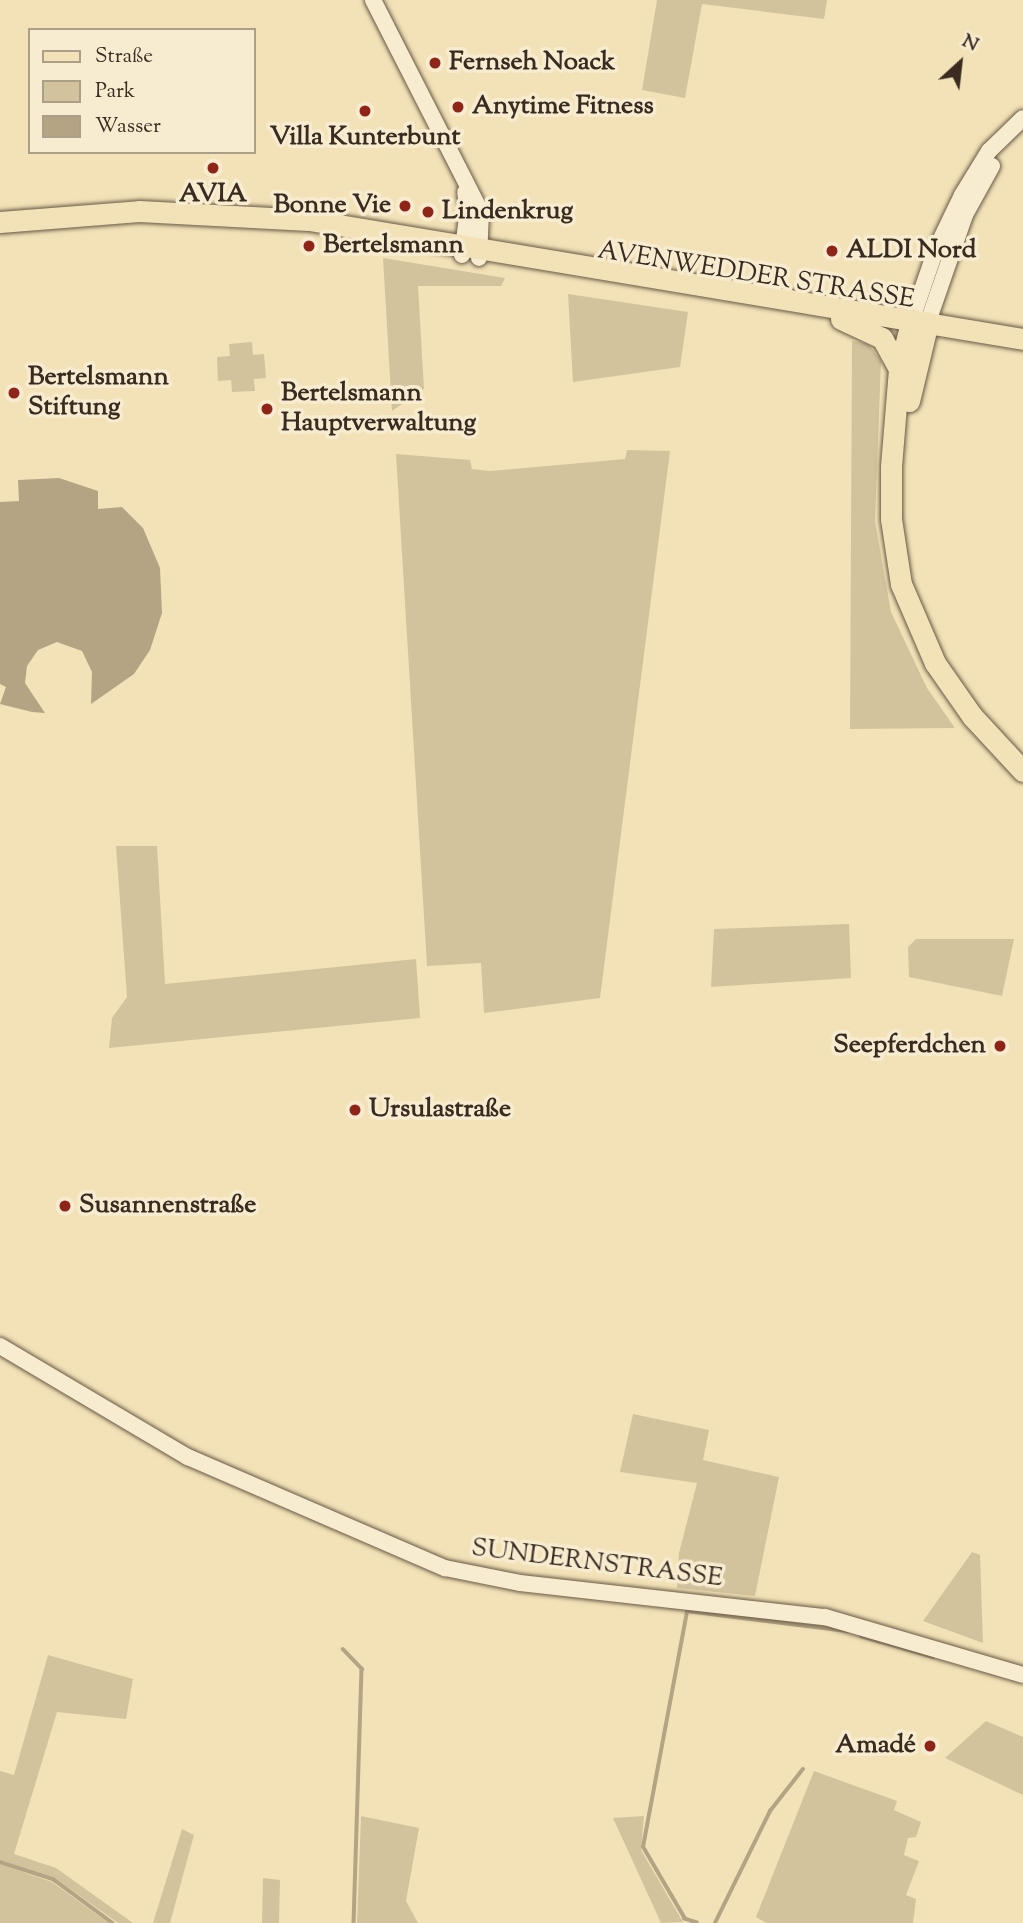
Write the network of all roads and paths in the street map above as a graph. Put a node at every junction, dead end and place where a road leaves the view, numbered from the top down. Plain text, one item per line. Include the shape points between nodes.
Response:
1 (373, 0) edge
2 (1023, 118) edge
3 (0, 222) edge
4 (0, 231) edge
5 (471, 251) junction
6 (841, 319) junction
7 (918, 326) junction
8 (1023, 339) edge
9 (1023, 350) edge
10 (899, 369) junction
11 (925, 641) junction
12 (1023, 771) edge
13 (0, 1346) edge
14 (1023, 1675) edge

1 - 5 street via 481,212
2 - 7 street via 1000,144
3 - 5 main road via 127,212 247,214
4 - 5 main road via 114,222 199,223
5 - 6 main road, AVENWEDDER STRASSE
5 - 7 main road, AVENWEDDER STRASSE
6 - 7 main road, AVENWEDDER STRASSE
6 - 10 main road via 882,338
7 - 8 main road, AVENWEDDER STRASSE
7 - 9 main road, AVENWEDDER STRASSE
7 - 10 main road
7 - 11 main road via 900,493 904,554
10 - 11 main road via 891,519 904,594
11 - 12 main road via 961,701
13 - 14 street, SUNDERNSTRASSE via 188,1457 419,1559 520,1583 824,1617

